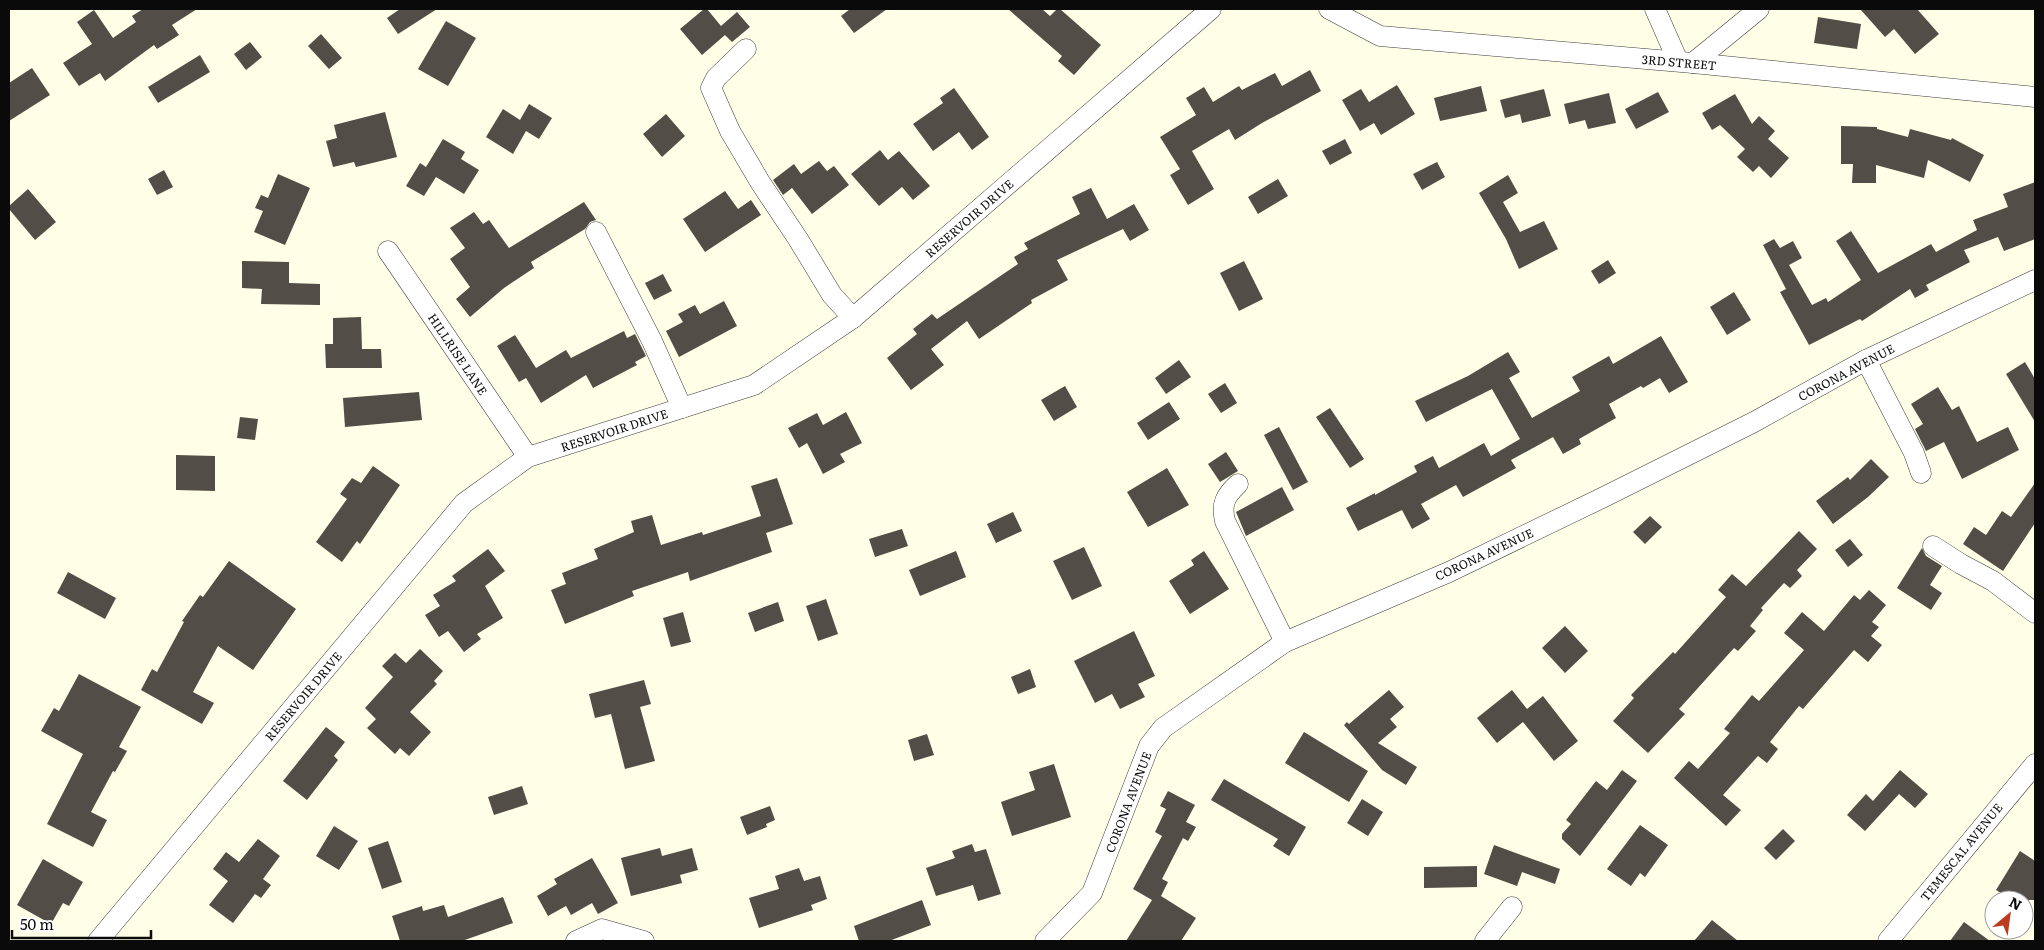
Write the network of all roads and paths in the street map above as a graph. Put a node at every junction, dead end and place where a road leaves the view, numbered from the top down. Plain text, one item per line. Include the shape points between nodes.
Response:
1 (1210, 9) edge
2 (1329, 9) edge
3 (1655, 9) edge
4 (1759, 9) edge
5 (746, 49) dead end
6 (1686, 62) junction
7 (2035, 97) edge
8 (596, 232) dead end
9 (388, 251) dead end
10 (2035, 280) edge
11 (853, 318) junction
12 (1866, 360) junction
13 (682, 408) junction
14 (528, 458) junction
15 (1921, 473) dead end
16 (1238, 484) dead end
17 (1933, 546) dead end
18 (2035, 613) edge
19 (1285, 642) junction
20 (2035, 764) edge
21 (1512, 907) dead end
22 (98, 941) edge
23 (576, 941) edge
24 (644, 941) edge
25 (1044, 941) edge
26 (1485, 941) edge
27 (1888, 941) edge

1 - 11 street, RESERVOIR DRIVE
2 - 6 street, 3RD STREET via 1380,36
3 - 6 street
4 - 6 street
5 - 11 street via 716,78 711,88 730,131 760,182 832,295
6 - 7 street, 3RD STREET
8 - 13 street
9 - 14 street, HILLRISE LANE
10 - 12 street, CORONA AVENUE
11 - 13 street, RESERVOIR DRIVE via 754,385
12 - 15 street
12 - 19 street, CORONA AVENUE via 1754,422 1449,572
13 - 14 street, RESERVOIR DRIVE
14 - 22 street, RESERVOIR DRIVE via 464,503
16 - 19 street via 1224,501 1225,521
17 - 18 street via 1993,581
19 - 25 street, CORONA AVENUE via 1163,728 1149,746 1092,893
20 - 27 street, TEMESCAL AVENUE
21 - 26 street
23 - 24 street via 602,929

